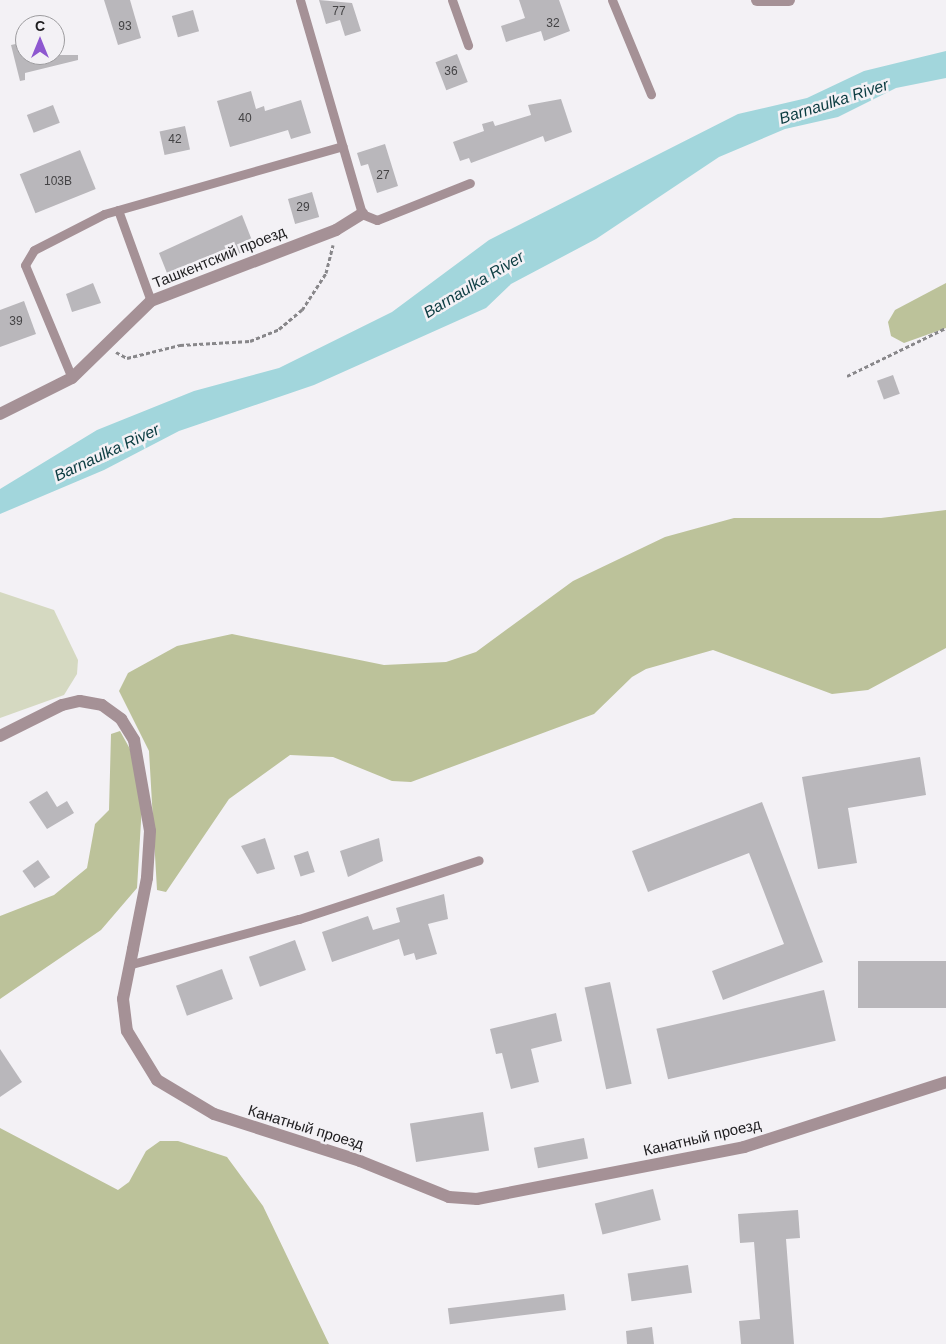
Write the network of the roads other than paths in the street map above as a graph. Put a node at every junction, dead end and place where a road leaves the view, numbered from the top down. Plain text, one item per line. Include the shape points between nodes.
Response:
1 (300, 0) edge
2 (452, 0) edge
3 (612, 0) edge
4 (758, 0) edge
5 (789, 0) edge
6 (468, 45) dead end
7 (651, 94) dead end
8 (343, 146) junction
9 (470, 184) dead end
10 (118, 210) junction
11 (362, 214) junction
12 (151, 301) junction
13 (72, 378) junction
14 (0, 414) edge
15 (0, 736) edge
16 (479, 860) dead end
17 (128, 965) junction
18 (946, 1082) edge

1 - 8 lane
2 - 6 lane
3 - 7 lane
4 - 5 street
8 - 10 lane
8 - 11 lane
9 - 11 lane via 377,220
10 - 12 lane
10 - 13 lane via 43,245 25,260
11 - 12 street, Ташкентский проезд via 336,230
12 - 13 street, Ташкентский проезд
13 - 14 street, Ташкентский проезд
15 - 17 street, Канатный проезд via 80,701 102,705 114,714 134,740 150,831 147,878
16 - 17 lane via 299,919
17 - 18 street, Канатный проезд via 123,999 128,1031 157,1080 180,1098 222,1117 360,1161 449,1197 477,1199 744,1147

